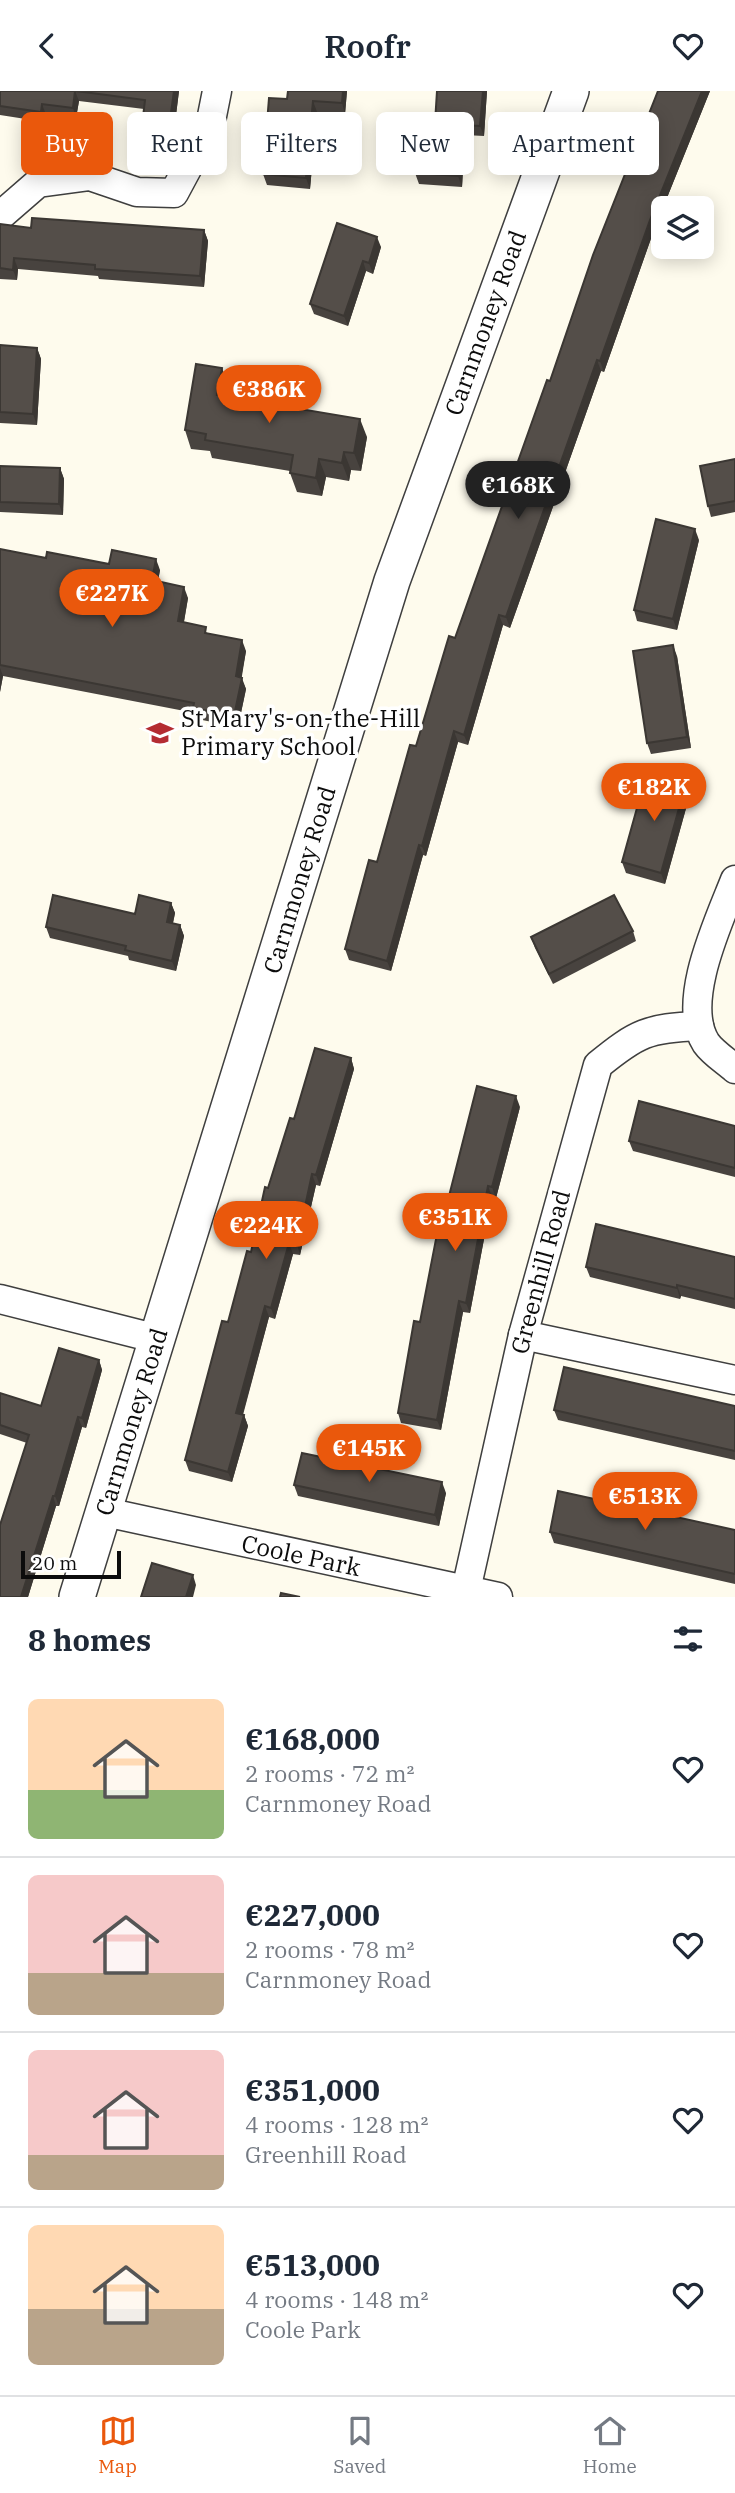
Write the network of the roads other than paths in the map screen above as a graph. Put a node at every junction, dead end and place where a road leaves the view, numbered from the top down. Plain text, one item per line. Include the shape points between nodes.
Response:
1 (217, 91) edge
2 (571, 91) edge
3 (0, 216) edge
4 (735, 880) edge
5 (699, 1025) junction
6 (735, 1069) edge
7 (0, 1300) edge
8 (523, 1335) junction
9 (158, 1339) junction
10 (735, 1380) edge
11 (105, 1512) junction
12 (466, 1590) junction
13 (77, 1597) edge
14 (498, 1597) edge

1 - 3 street via 210,126 174,193 137,192 90,176 51,181 38,183
2 - 9 street, Carnmoney Road via 392,581
4 - 5 street via 706,952
5 - 6 street via 707,1045
5 - 8 street, Greenhill Road via 660,1027 639,1035 598,1065
7 - 9 street
8 - 10 street
8 - 12 street, Greenhill Road
9 - 11 street, Carnmoney Road
11 - 12 street, Coole Park
11 - 13 street, Carnmoney Road
12 - 14 street, Coole Park

